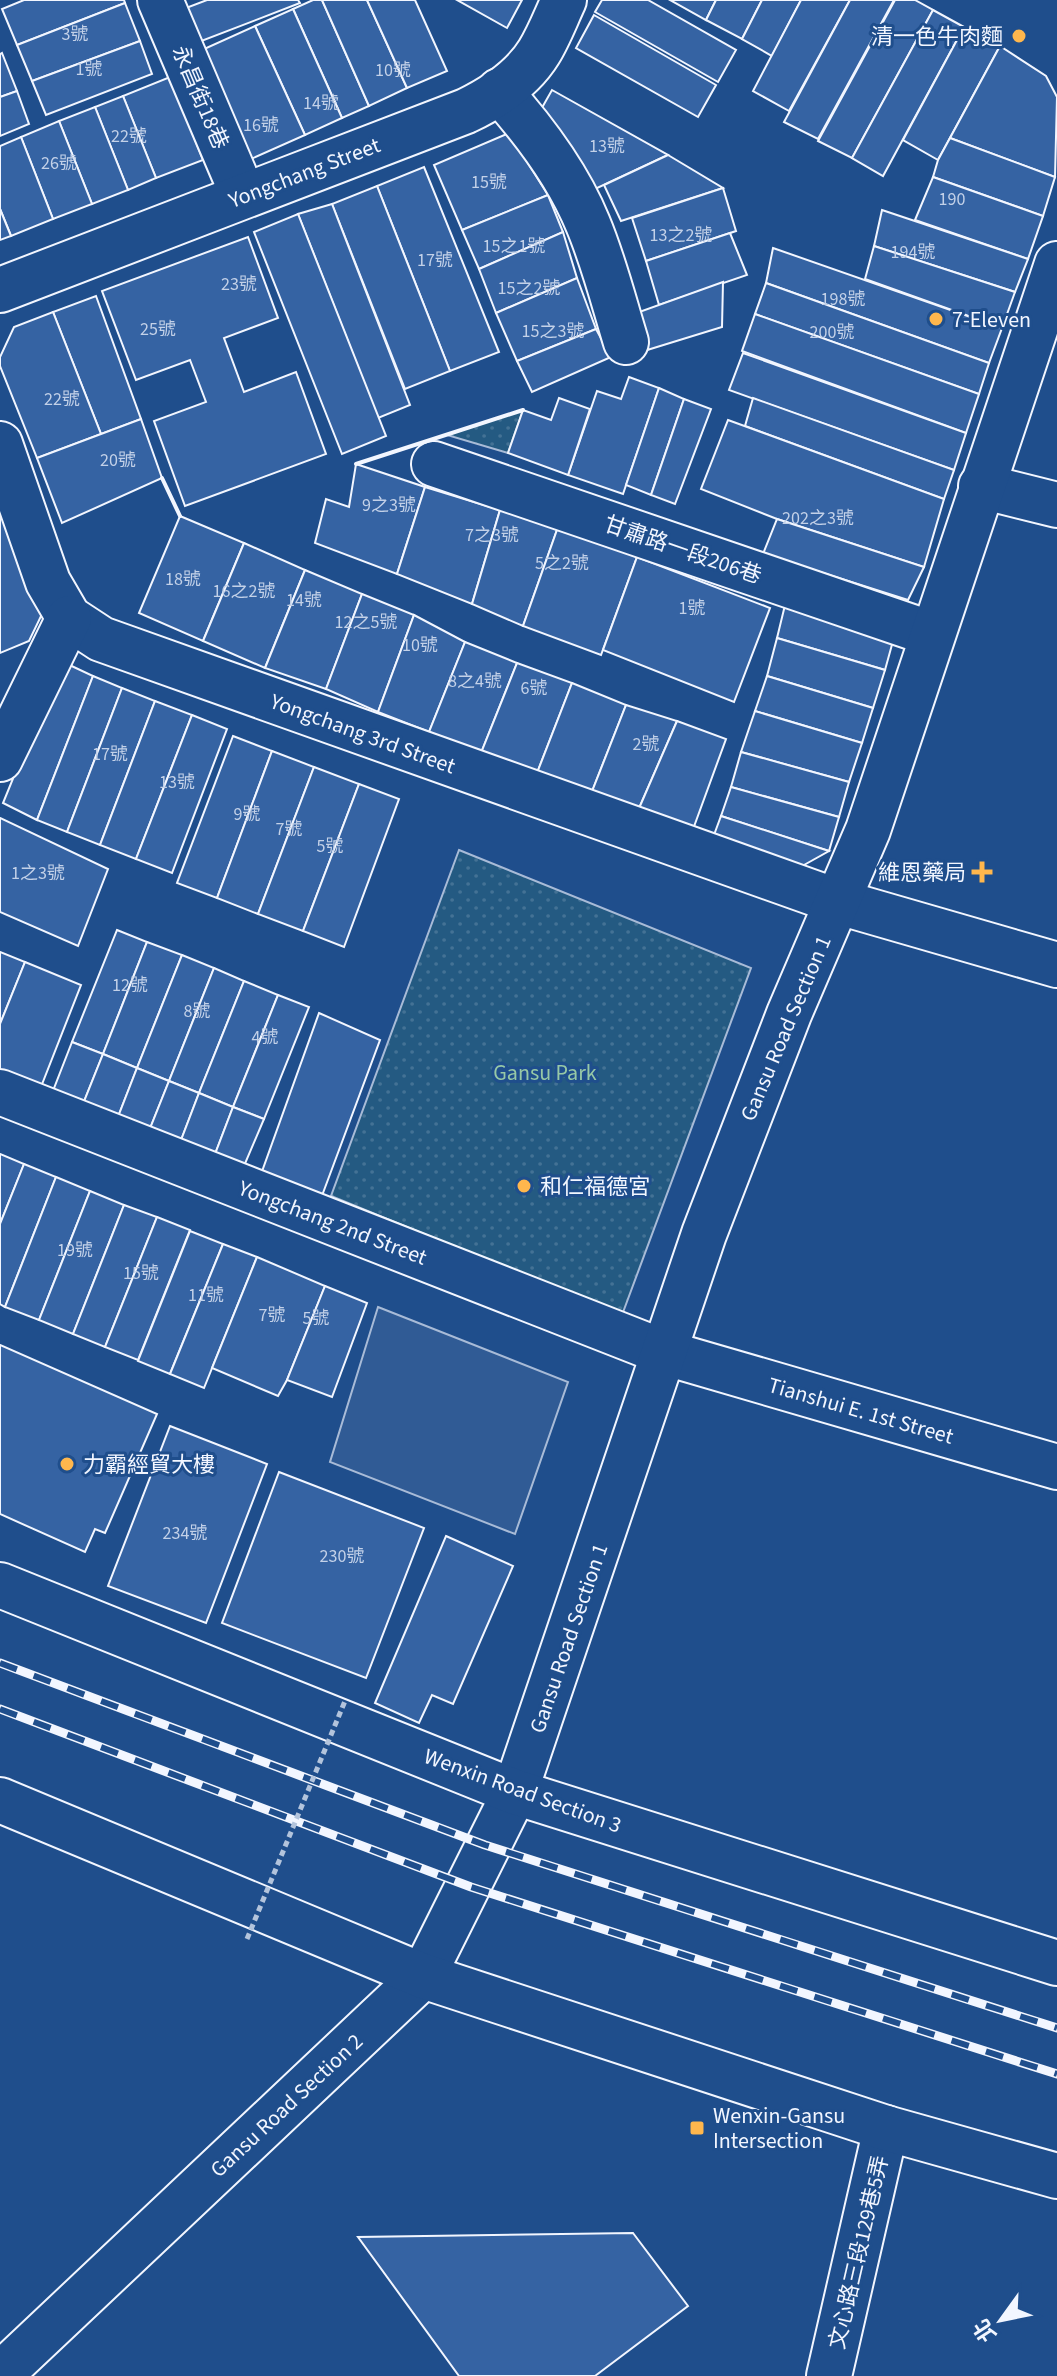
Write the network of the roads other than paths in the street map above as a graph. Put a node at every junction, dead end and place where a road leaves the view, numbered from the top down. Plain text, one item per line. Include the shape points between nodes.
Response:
1 (160, 0) edge
2 (564, 0) edge
3 (499, 91) junction
4 (243, 195) junction
5 (1057, 264) edge
6 (0, 290) edge
7 (626, 342) dead end
8 (0, 444) edge
9 (434, 464) dead end
10 (981, 486) junction
11 (1057, 505) edge
12 (69, 618) junction
13 (932, 634) junction
14 (0, 759) edge
15 (839, 902) junction
16 (1057, 965) edge
17 (0, 1092) edge
18 (666, 1353) junction
19 (1057, 1467) edge
20 (0, 1585) edge
21 (515, 1792) junction
22 (0, 1800) edge
23 (1057, 1963) edge
24 (423, 1976) junction
25 (886, 2128) junction
26 (1057, 2176) edge
27 (0, 2375) edge
28 (829, 2376) edge

1 - 4 street, 永昌街18巷
2 - 3 street, Yongchang Street via 538,53
3 - 4 street, Yongchang Street via 466,111
3 - 7 street via 567,182 588,224
4 - 6 street, Yongchang Street
5 - 10 street, Gansu Road Section 1
8 - 12 street, Yongchang 3rd Street via 48,582
9 - 13 street, 甘肅路一段206巷
10 - 11 street
10 - 13 street, Gansu Road Section 1
12 - 14 street
12 - 15 street, Yongchang 3rd Street via 101,639
13 - 15 street, Gansu Road Section 1
15 - 16 street, Yongchang 3rd Street
15 - 18 street, Gansu Road Section 1 via 743,1129
17 - 18 street, Yongchang 2nd Street
18 - 19 street, Tianshui E. 1st Street
18 - 21 street, Gansu Road Section 1
20 - 21 street, Wenxin Road Section 3
21 - 23 street, Wenxin Road Section 3
21 - 24 street, Gansu Road Section 2
22 - 24 street
24 - 25 street
24 - 27 street, Gansu Road Section 2
25 - 26 street
25 - 28 street, 文心路三段129巷5弄

